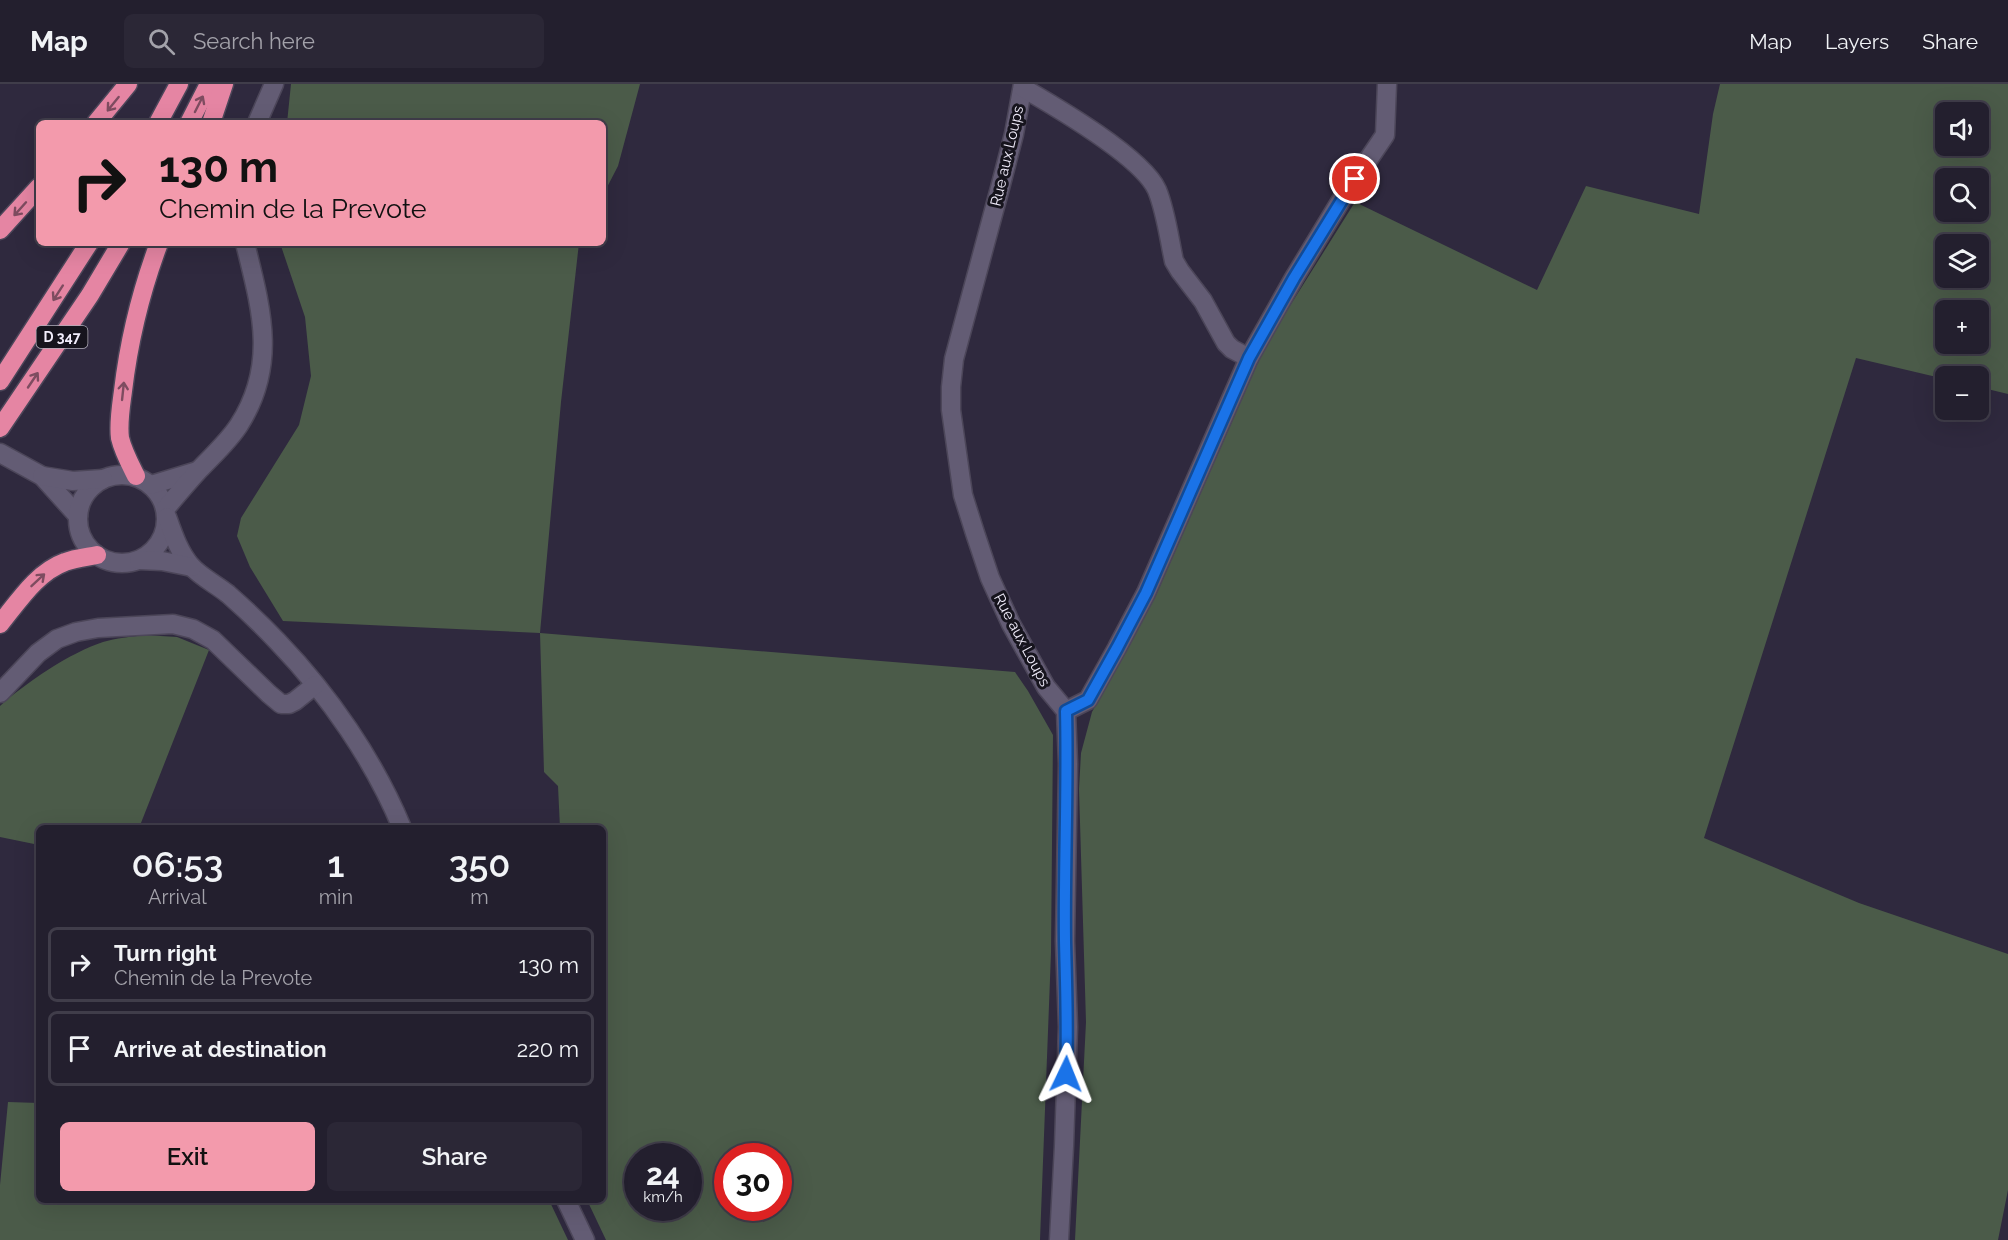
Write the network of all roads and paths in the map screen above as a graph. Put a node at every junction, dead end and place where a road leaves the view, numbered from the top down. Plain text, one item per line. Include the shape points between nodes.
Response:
1 (129, 84) edge
2 (179, 84) edge
3 (209, 84) edge
4 (224, 84) edge
5 (274, 84) edge
6 (1387, 84) edge
7 (1023, 86) edge
8 (99, 120) edge
9 (160, 120) edge
10 (191, 120) edge
11 (212, 120) edge
12 (258, 120) edge
13 (36, 190) edge
14 (0, 230) edge
15 (87, 246) edge
16 (119, 246) edge
17 (158, 246) edge
18 (246, 246) edge
19 (1249, 358) junction
20 (0, 381) edge
21 (0, 428) edge
22 (0, 453) edge
23 (199, 470) junction
24 (42, 476) junction
25 (103, 479) junction
26 (143, 481) junction
27 (166, 512) junction
28 (78, 516) junction
29 (97, 555) junction
30 (139, 560) junction
31 (192, 567) junction
32 (0, 624) edge
33 (315, 685) junction
34 (0, 693) edge
35 (1066, 711) junction
36 (401, 825) edge
37 (567, 1203) edge
38 (585, 1240) edge
39 (1059, 1240) edge

1 -> 8 highway
2 - 9 highway
10 -> 3 highway
4 - 11 highway
5 - 12 street
6 - 19 street via 1385,135 1337,207
7 - 19 street via 1112,145 1147,174 1156,189 1179,271 1203,301 1226,343
7 - 35 street, Rue aux Loups via 954,359 951,410 963,495 990,578 1031,661
13 -> 14 highway
15 -> 20 highway, D 347
21 -> 16 highway, D 347
26 -> 17 highway via 123,449 122,395 139,303
18 - 23 street via 262,318 264,346 259,380 239,426
19 - 35 street via 1146,593 1088,700
22 - 24 street
23 - 26 street
23 - 27 street
24 - 25 street via 73,481
24 - 28 street
25 - 26 street via 119,475
25 - 28 street via 90,488
26 - 27 street via 160,495
27 - 30 street via 160,542
27 - 31 street via 178,545
28 - 29 street via 83,538
29 - 30 street via 111,562
32 -> 29 highway via 52,568
30 - 31 street
31 - 33 street via 250,614
33 - 34 street via 295,701 281,704 213,640 173,624 98,627 57,639
33 - 36 street via 368,759
35 - 39 street via 1068,1027
37 - 38 street

